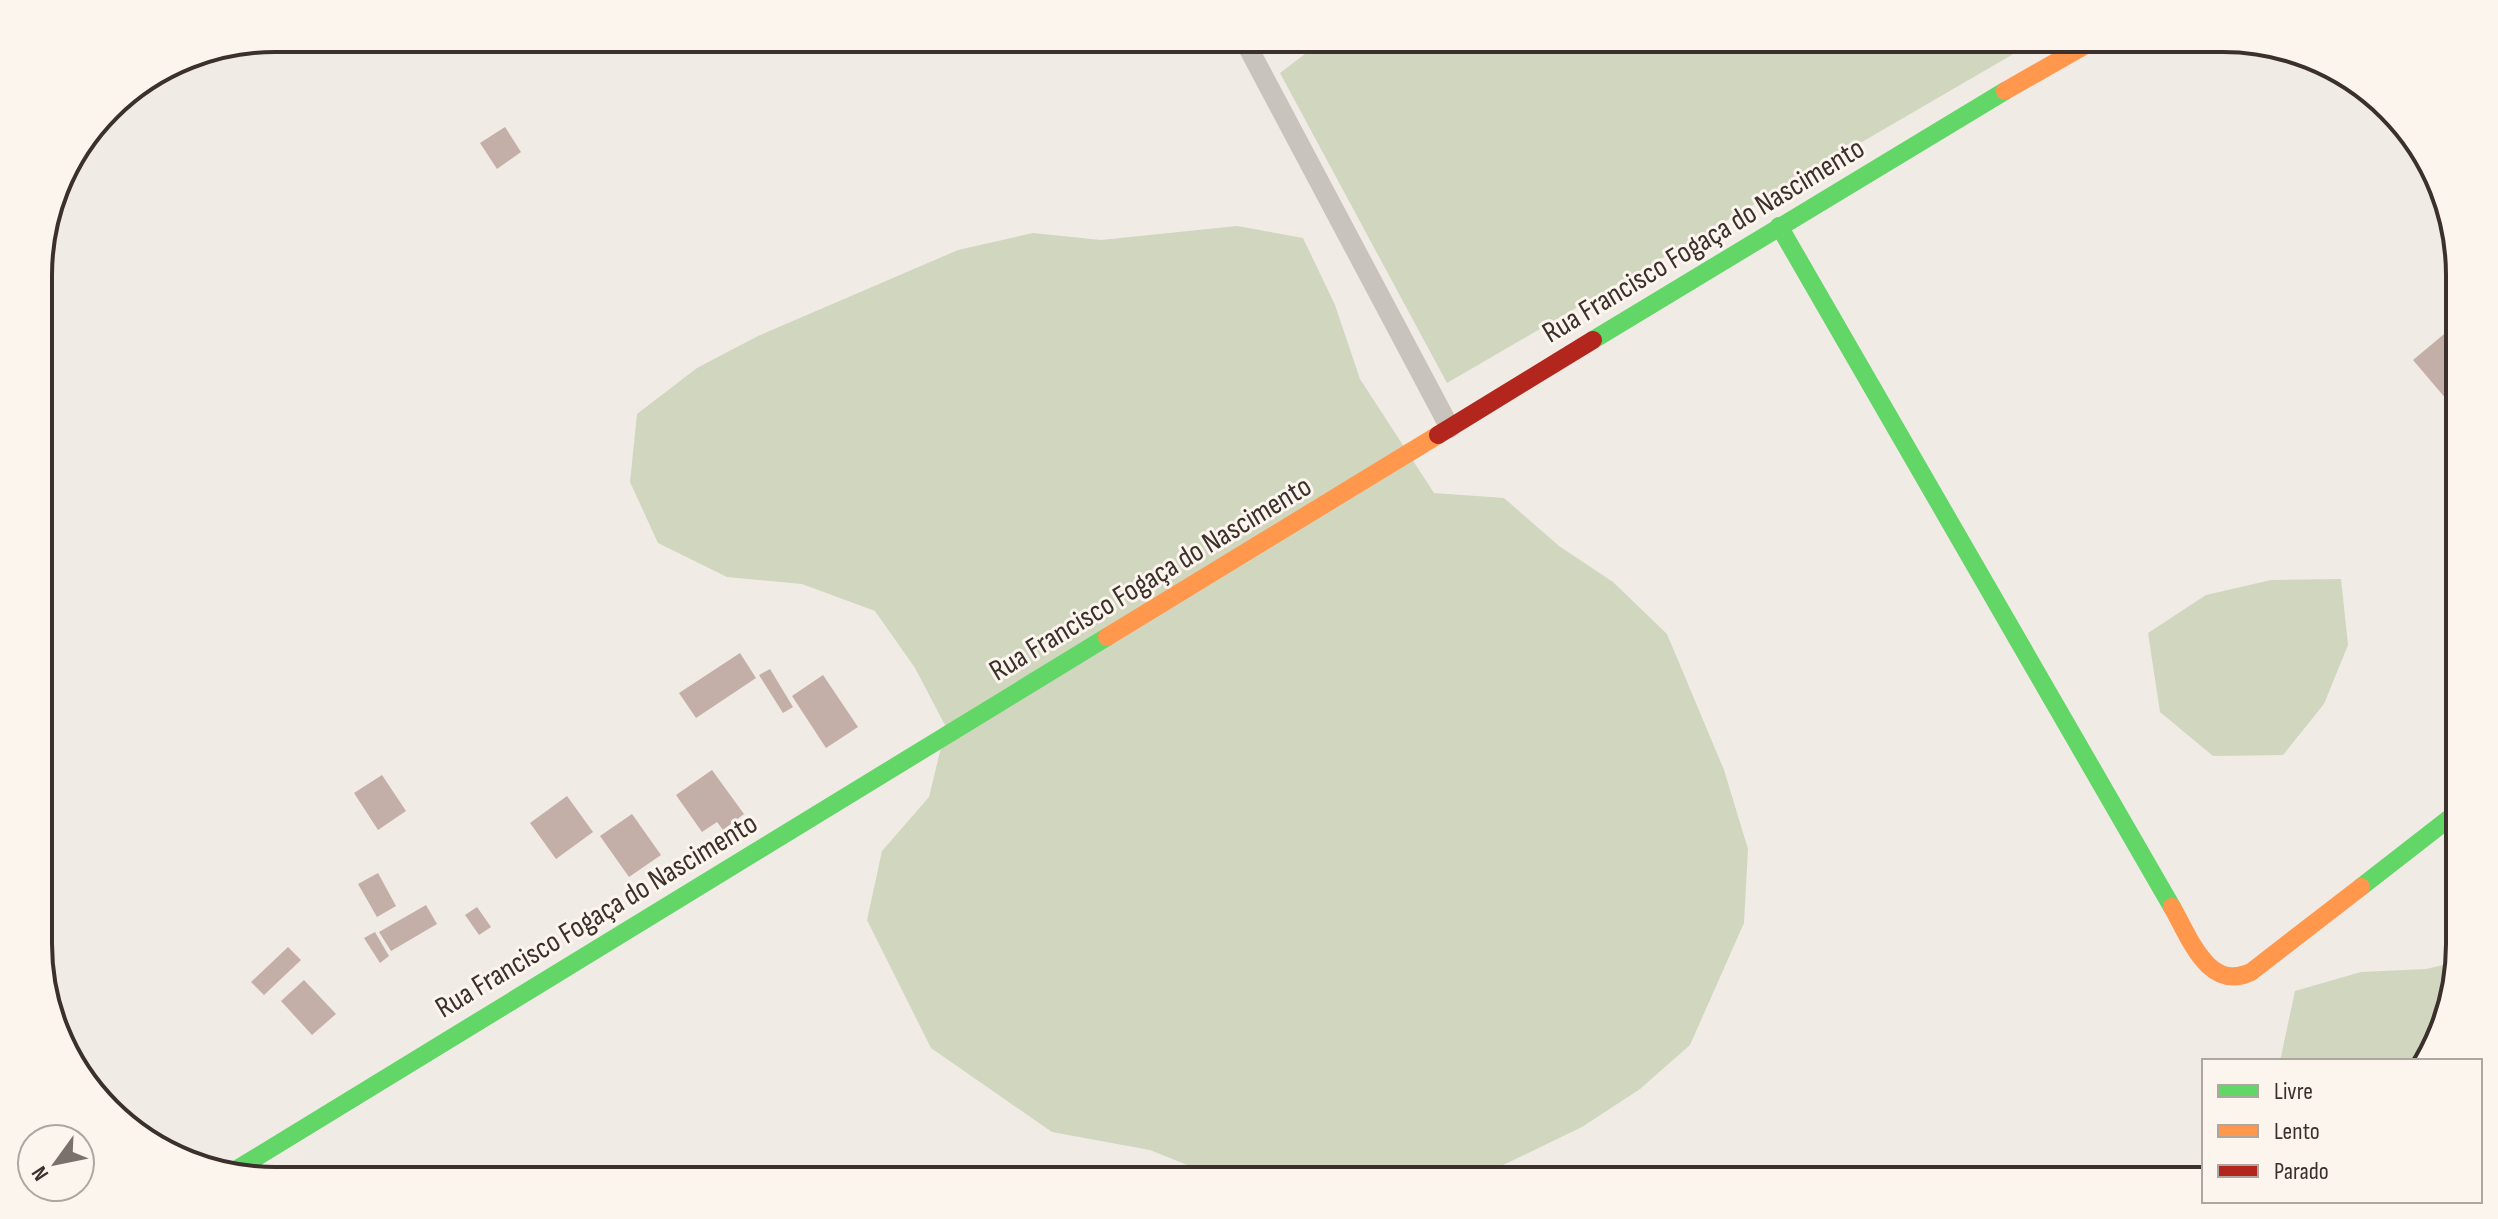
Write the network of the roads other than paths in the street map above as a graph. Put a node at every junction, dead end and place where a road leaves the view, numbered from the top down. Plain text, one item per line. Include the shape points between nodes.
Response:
1 (1250, 52) edge
2 (2073, 52) edge
3 (1779, 226) junction
4 (1450, 428) junction
5 (2446, 821) edge
6 (244, 1165) edge

1 - 4 street
2 - 3 street, Rua Francisco Fogaça do Nascimento
3 - 4 street, Rua Francisco Fogaça do Nascimento
3 - 5 street via 2191,939 2219,976 2236,979 2251,972
4 - 6 street, Rua Francisco Fogaça do Nascimento

